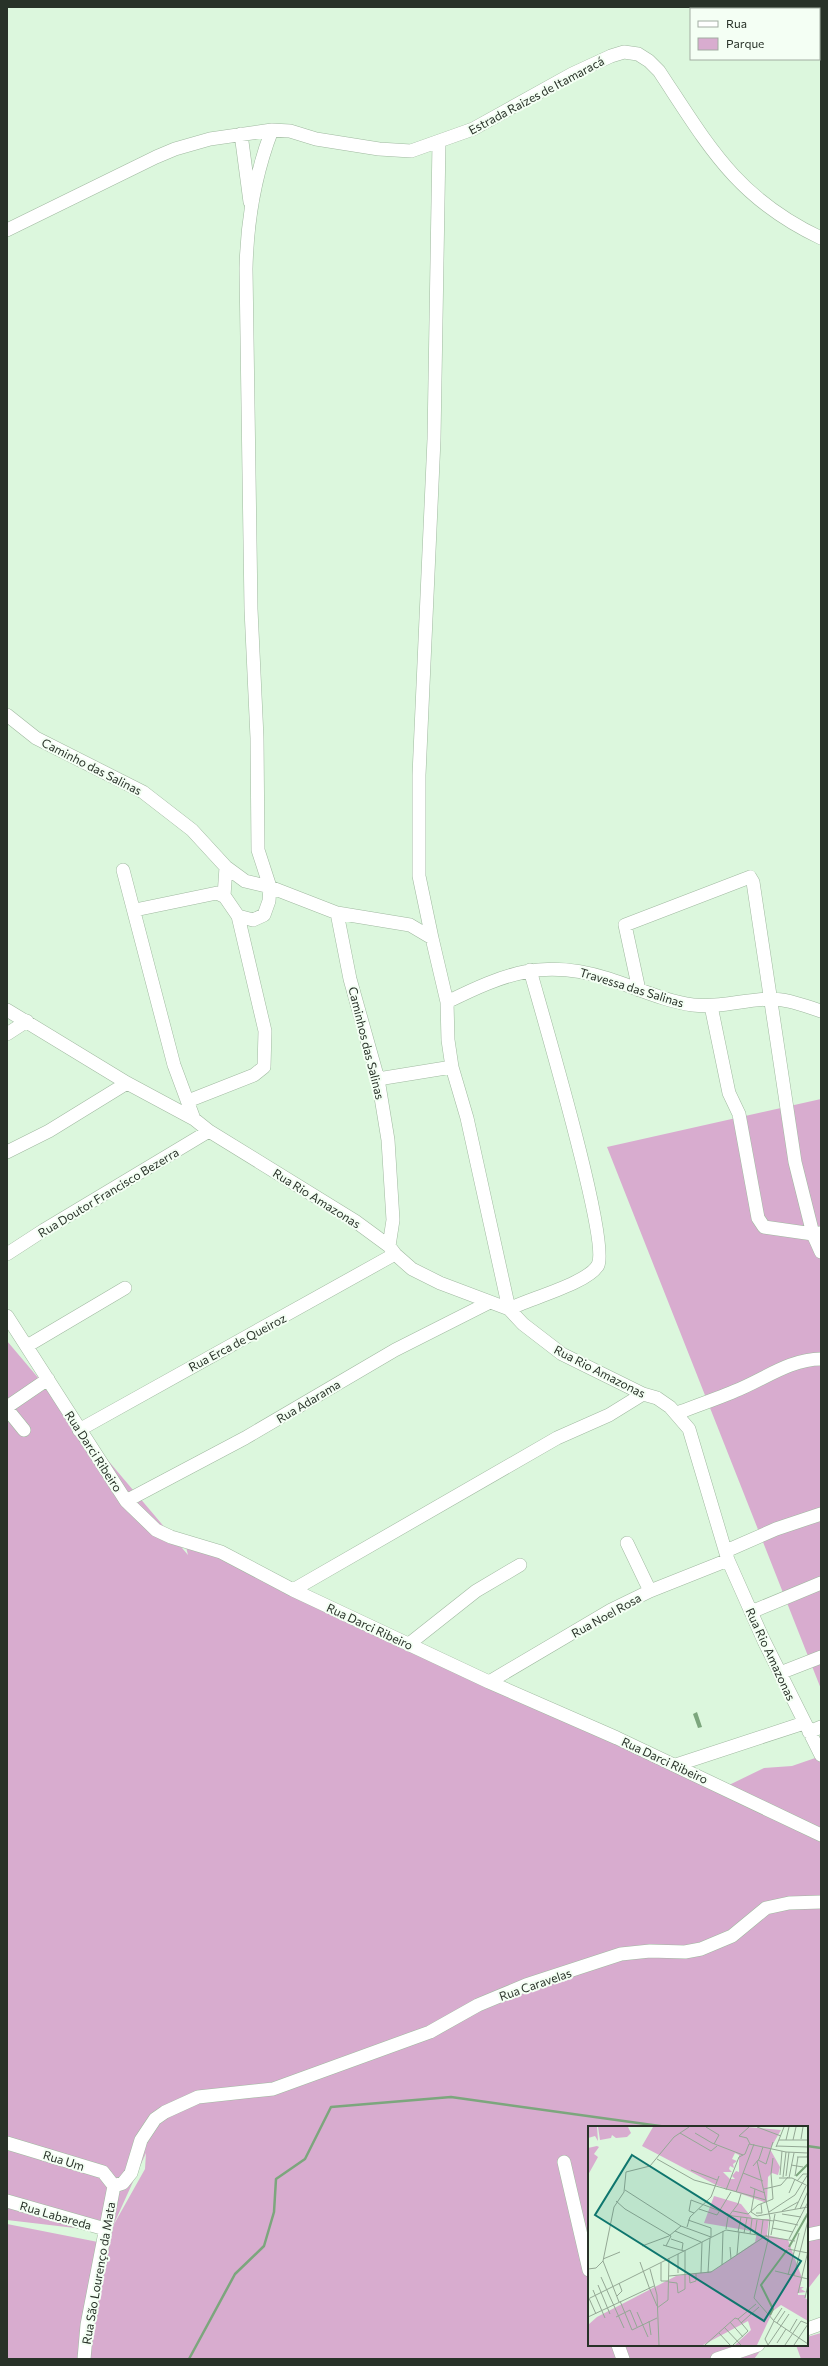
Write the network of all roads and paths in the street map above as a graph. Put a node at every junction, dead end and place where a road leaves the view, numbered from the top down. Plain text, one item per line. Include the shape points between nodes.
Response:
1 (272, 130) junction
2 (241, 134) junction
3 (439, 142) junction
4 (251, 209) junction
5 (7, 230) edge
6 (821, 238) edge
7 (7, 716) edge
8 (226, 867) junction
9 (123, 870) dead end
10 (270, 887) junction
11 (224, 896) junction
12 (135, 910) junction
13 (337, 913) junction
14 (238, 916) junction
15 (432, 938) junction
16 (530, 970) junction
17 (639, 990) junction
18 (770, 999) junction
19 (447, 1002) junction
20 (711, 1006) junction
21 (7, 1010) edge
22 (821, 1012) edge
23 (27, 1021) junction
24 (7, 1034) edge
25 (452, 1067) junction
26 (378, 1079) junction
27 (127, 1084) junction
28 (188, 1101) junction
29 (194, 1119) junction
30 (210, 1132) junction
31 (7, 1152) edge
32 (817, 1234) edge
33 (392, 1250) junction
34 (821, 1252) edge
35 (7, 1254) edge
36 (125, 1288) dead end
37 (490, 1302) junction
38 (509, 1309) junction
39 (7, 1316) edge
40 (27, 1346) junction
41 (821, 1359) edge
42 (48, 1380) junction
43 (643, 1394) junction
44 (8, 1406) edge
45 (676, 1413) junction
46 (24, 1430) dead end
47 (79, 1430) junction
48 (126, 1500) junction
49 (821, 1514) edge
50 (627, 1543) dead end
51 (727, 1555) junction
52 (520, 1565) dead end
53 (821, 1583) edge
54 (293, 1590) junction
55 (650, 1591) junction
56 (751, 1612) junction
57 (409, 1644) junction
58 (821, 1657) edge
59 (780, 1673) junction
60 (489, 1682) junction
61 (812, 1727) edge
62 (821, 1755) edge
63 (676, 1765) junction
64 (821, 1835) edge
65 (821, 1902) edge
66 (7, 2143) edge
67 (564, 2162) dead end
68 (114, 2186) junction
69 (7, 2201) edge
70 (105, 2229) junction
71 (821, 2232) edge
72 (808, 2235) edge
73 (588, 2266) edge
74 (821, 2324) edge
75 (808, 2329) edge
76 (618, 2346) edge
77 (755, 2346) edge
78 (84, 2359) edge
79 (623, 2359) edge
80 (717, 2359) edge

1 - 2 street
1 - 3 street, Estrada Raizes de Itamaracá via 290,131 316,139 378,149 411,151
1 - 4 street via 260,163
2 - 4 street
2 - 5 street via 175,149
3 - 6 street, Estrada Raizes de Itamaracá via 473,129 572,74 611,56 624,52 638,54 658,71 709,148 735,179 768,207 799,228
3 - 15 street via 433,446 419,775 419,876
4 - 10 street via 247,227 246,269 251,609 257,738 258,850
7 - 8 street, Caminho das Salinas via 36,738 143,792 192,830
8 - 10 street, Caminho das Salinas via 245,880
8 - 11 street
9 - 12 street
10 - 13 street, Caminho das Salinas
10 - 14 street via 264,915 253,920
11 - 12 street via 216,893
11 - 14 street
12 - 28 street via 161,1020
13 - 15 street, Caminho das Salinas via 398,922 421,930
13 - 26 street, Caminhos das Salinas via 350,979
14 - 28 street via 265,1031 264,1067 254,1075
15 - 19 street
16 - 17 street, Travessa das Salinas via 576,970
16 - 19 street, Travessa das Salinas via 512,973
16 - 38 street via 593,1207 600,1249 598,1265 590,1274
17 - 18 street via 625,925 750,876
17 - 20 street, Travessa das Salinas via 671,1000
18 - 20 street, Travessa das Salinas
18 - 22 street, Travessa das Salinas via 803,1005
18 - 32 street via 795,1162
19 - 25 street
20 - 32 street via 729,1093 739,1114 758,1218 764,1227
21 - 23 street, Rua Rio Amazonas
23 - 24 street
23 - 27 street, Rua Rio Amazonas
25 - 26 street
25 - 38 street via 467,1118
26 - 33 street, Caminhos das Salinas via 391,1175
27 - 29 street, Rua Rio Amazonas
27 - 31 street
28 - 29 street
29 - 30 street, Rua Rio Amazonas
30 - 33 street, Rua Rio Amazonas via 350,1217
30 - 35 street, Rua Doutor Francisco Bezerra
32 - 34 street
33 - 37 street, Rua Rio Amazonas via 426,1276
33 - 47 street, Rua Erca de Queiroz
36 - 40 street
37 - 38 street, Rua Rio Amazonas
37 - 48 street, Rua Adarama via 395,1350 245,1438
38 - 43 street, Rua Rio Amazonas via 523,1324 562,1354
39 - 40 street, Rua Darci Ribeiro
40 - 42 street, Rua Darci Ribeiro
41 - 45 street via 809,1359 793,1364 734,1392
42 - 44 street
42 - 47 street, Rua Darci Ribeiro
43 - 45 street, Rua Rio Amazonas via 657,1398
43 - 54 street via 609,1415 557,1438
44 - 46 street
45 - 51 street, Rua Rio Amazonas via 689,1429
47 - 48 street, Rua Darci Ribeiro
48 - 54 street, Rua Darci Ribeiro via 156,1530 221,1552
49 - 51 street, Rua Noel Rosa via 776,1529
50 - 55 street
51 - 55 street, Rua Noel Rosa
51 - 56 street, Rua Rio Amazonas
52 - 57 street via 476,1591
53 - 56 street
54 - 57 street, Rua Darci Ribeiro
55 - 60 street, Rua Noel Rosa via 611,1610
56 - 59 street, Rua Rio Amazonas
57 - 60 street, Rua Darci Ribeiro
58 - 59 street
59 - 61 street, Rua Rio Amazonas
60 - 63 street, Rua Darci Ribeiro
61 - 62 street, Rua Rio Amazonas
61 - 63 street
63 - 64 street, Rua Darci Ribeiro
65 - 68 street, Rua Caravelas via 789,1903 766,1908 732,1936 701,1949 621,1954 526,1985 478,2005 430,2032 273,2089 198,2097 165,2112 156,2119 144,2136 128,2178
66 - 68 street, Rua Um via 103,2172
67 - 73 street
68 - 70 street, Rua São Lourenço da Mata
69 - 70 street, Rua Labareda
70 - 78 street, Rua São Lourenço da Mata via 87,2325
71 - 72 street
74 - 75 street
76 - 79 street
77 - 80 street

